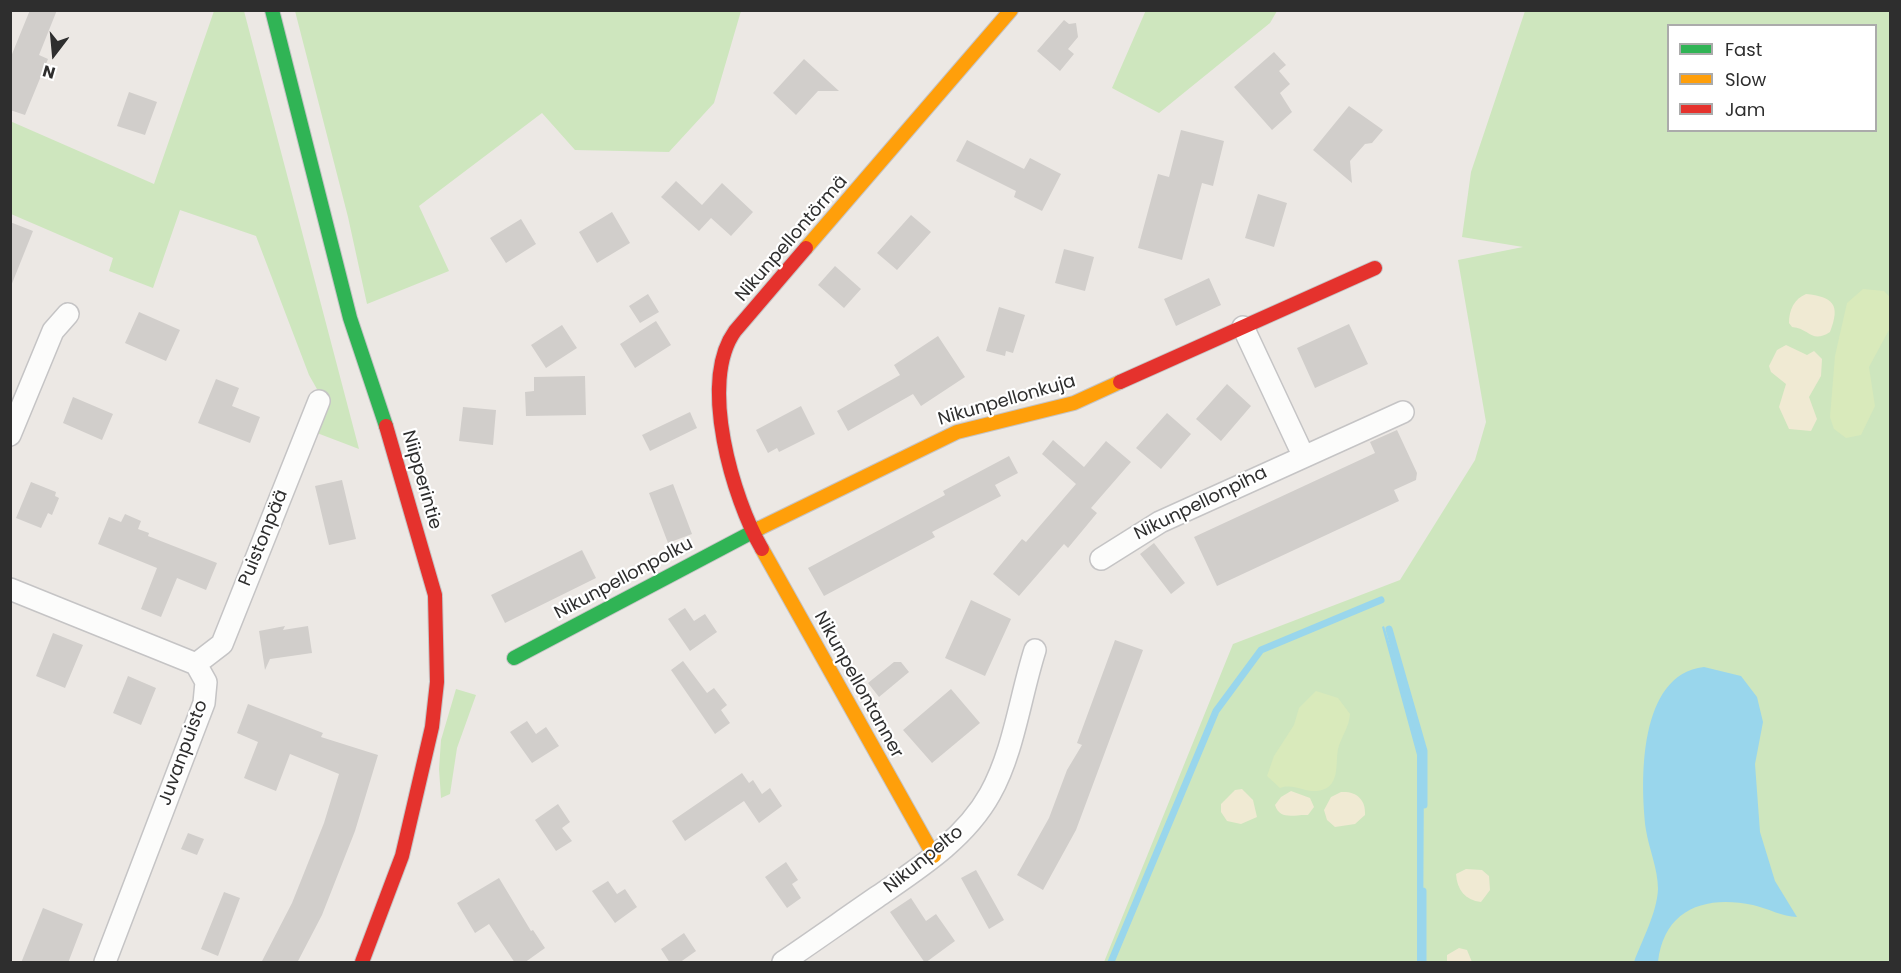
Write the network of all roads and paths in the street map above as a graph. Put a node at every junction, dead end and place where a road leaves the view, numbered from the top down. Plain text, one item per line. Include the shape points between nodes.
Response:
1 (272, 10) edge
2 (1011, 10) edge
3 (1375, 268) dead end
4 (68, 314) dead end
5 (1243, 327) junction
6 (319, 401) dead end
7 (1403, 412) dead end
8 (10, 435) edge
9 (1304, 455) junction
10 (752, 532) junction
11 (1101, 559) dead end
12 (10, 589) edge
13 (1035, 650) dead end
14 (514, 658) dead end
15 (196, 664) junction
16 (934, 856) junction
17 (105, 963) edge
18 (362, 963) edge
19 (783, 963) edge

1 - 18 street, Niipperintie via 350,318 435,595 437,682 432,727 402,856
2 - 10 street, Nikunpellontörmä via 727,343 720,364 724,428 735,488
3 - 5 street, Nikunpellonkuja
4 - 8 street via 53,331
5 - 9 street
5 - 10 street, Nikunpellonkuja via 1074,403 957,432 928,444
6 - 15 street, Puistonpää via 222,644
7 - 9 street, Nikunpellonpiha
9 - 11 street, Nikunpellonpiha via 1160,522
10 - 14 street, Nikunpellonpolku
10 - 16 street, Nikunpellontanner
12 - 15 street
13 - 16 street, Nikunpelto via 1003,764 991,792 975,817
15 - 17 street, Juvanpuisto via 206,682 204,703
16 - 19 street, Nikunpelto

